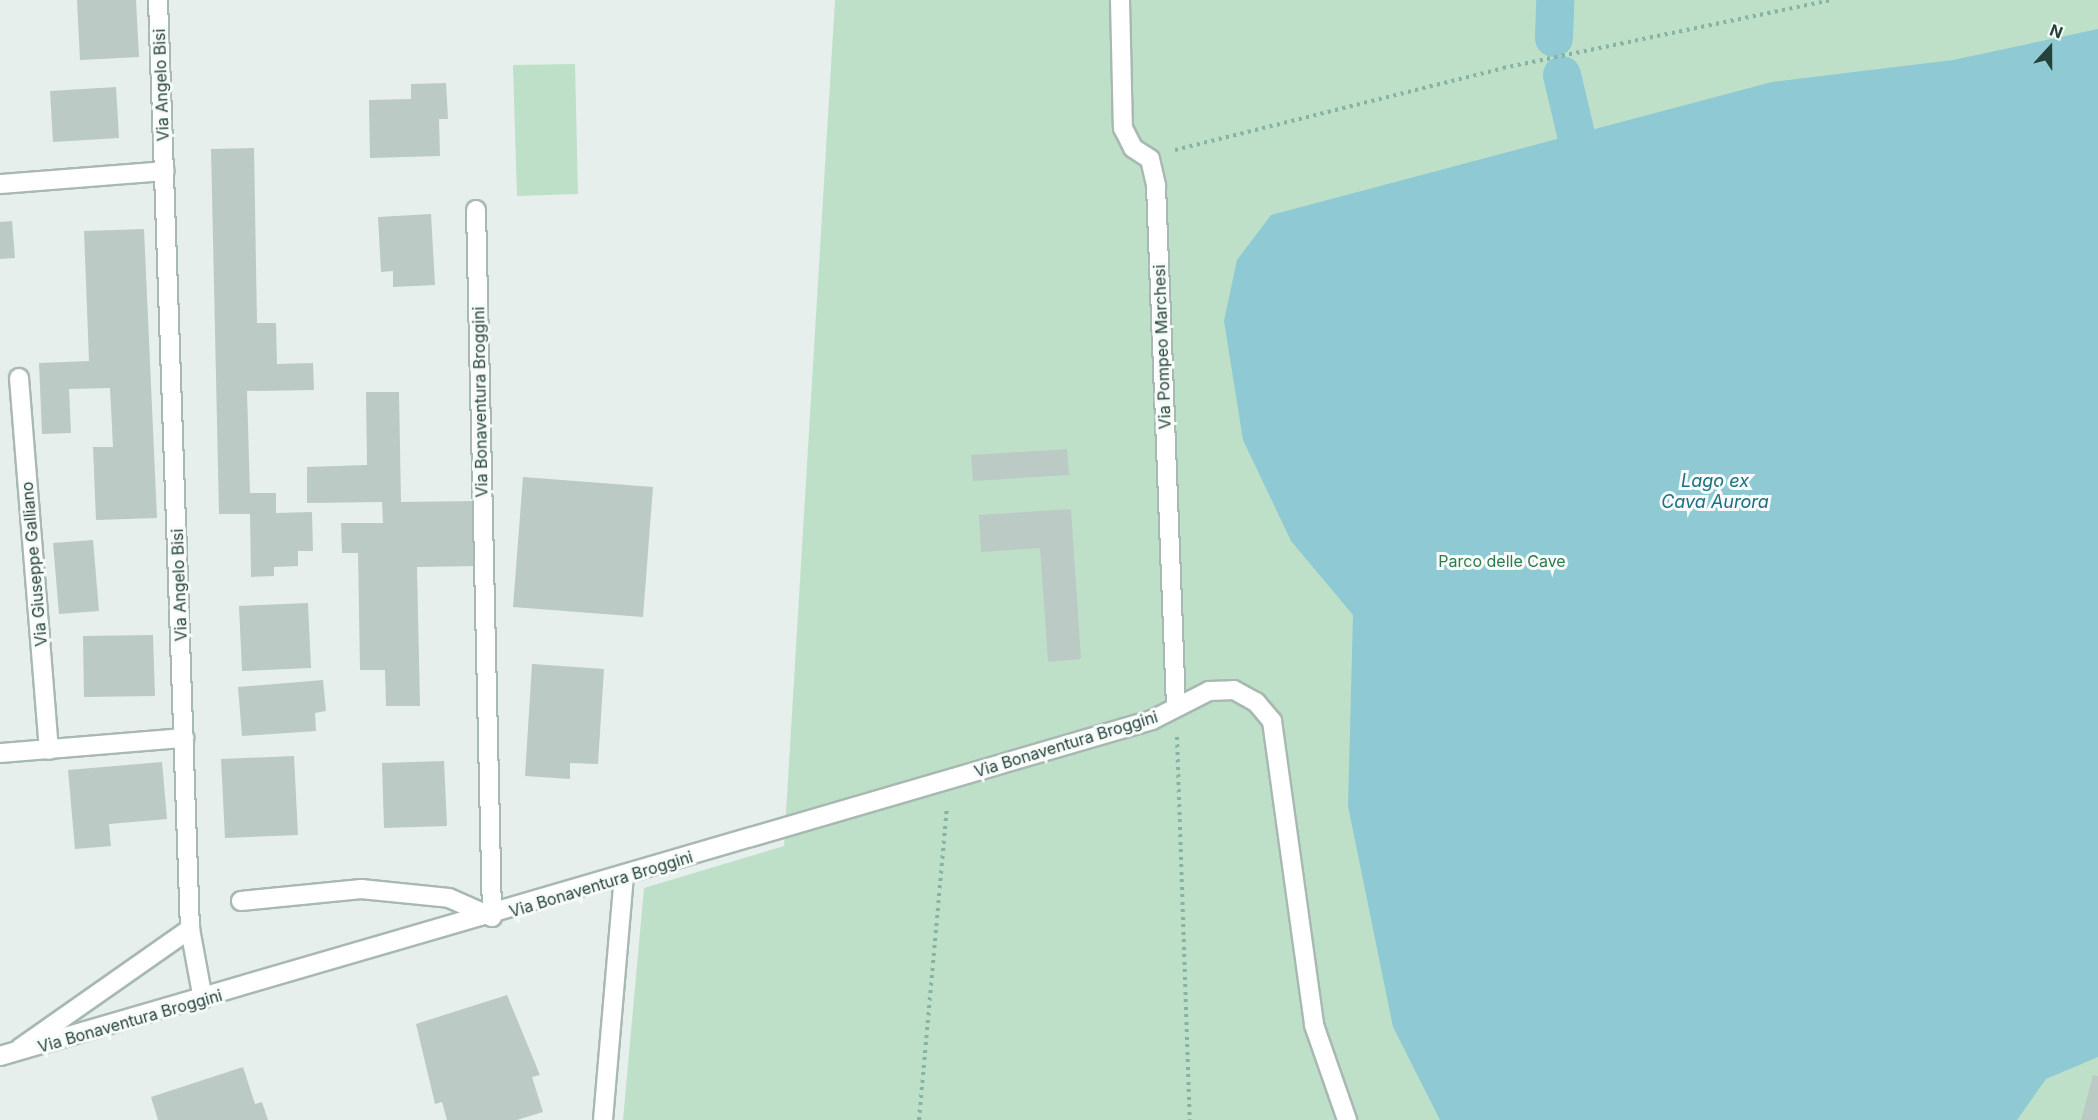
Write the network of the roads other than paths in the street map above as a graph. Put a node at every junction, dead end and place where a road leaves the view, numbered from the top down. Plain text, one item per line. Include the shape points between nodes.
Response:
1 (158, 0) edge
2 (1120, 0) edge
3 (164, 171) junction
4 (0, 184) edge
5 (476, 210) dead end
6 (19, 378) dead end
7 (1176, 708) junction
8 (184, 738) junction
9 (49, 750) junction
10 (0, 753) edge
11 (624, 877) junction
12 (241, 901) dead end
13 (492, 917) junction
14 (190, 929) junction
15 (203, 999) junction
16 (5, 1056) edge
17 (603, 1120) edge
18 (1347, 1120) edge

1 - 3 street, Via Angelo Bisi
2 - 7 street, Via Pompeo Marchesi via 1123,128 1133,148 1148,156 1156,186
3 - 4 street
3 - 8 street, Via Angelo Bisi
5 - 13 street, Via Bonaventura Broggini
6 - 9 street, Via Giuseppe Galliano
7 - 11 street, Via Bonaventura Broggini via 1152,720
7 - 18 street, Via Bonaventura Broggini via 1209,691 1234,690 1256,702 1272,721 1314,1025
8 - 9 street
8 - 14 street, Via Angelo Bisi
9 - 10 street
11 - 13 street, Via Bonaventura Broggini
11 - 17 street
12 - 13 street via 361,888 449,898
13 - 15 street, Via Bonaventura Broggini
14 - 15 street, Via Angelo Bisi
14 - 16 street, Via Bonaventura Broggini
15 - 16 street, Via Bonaventura Broggini

